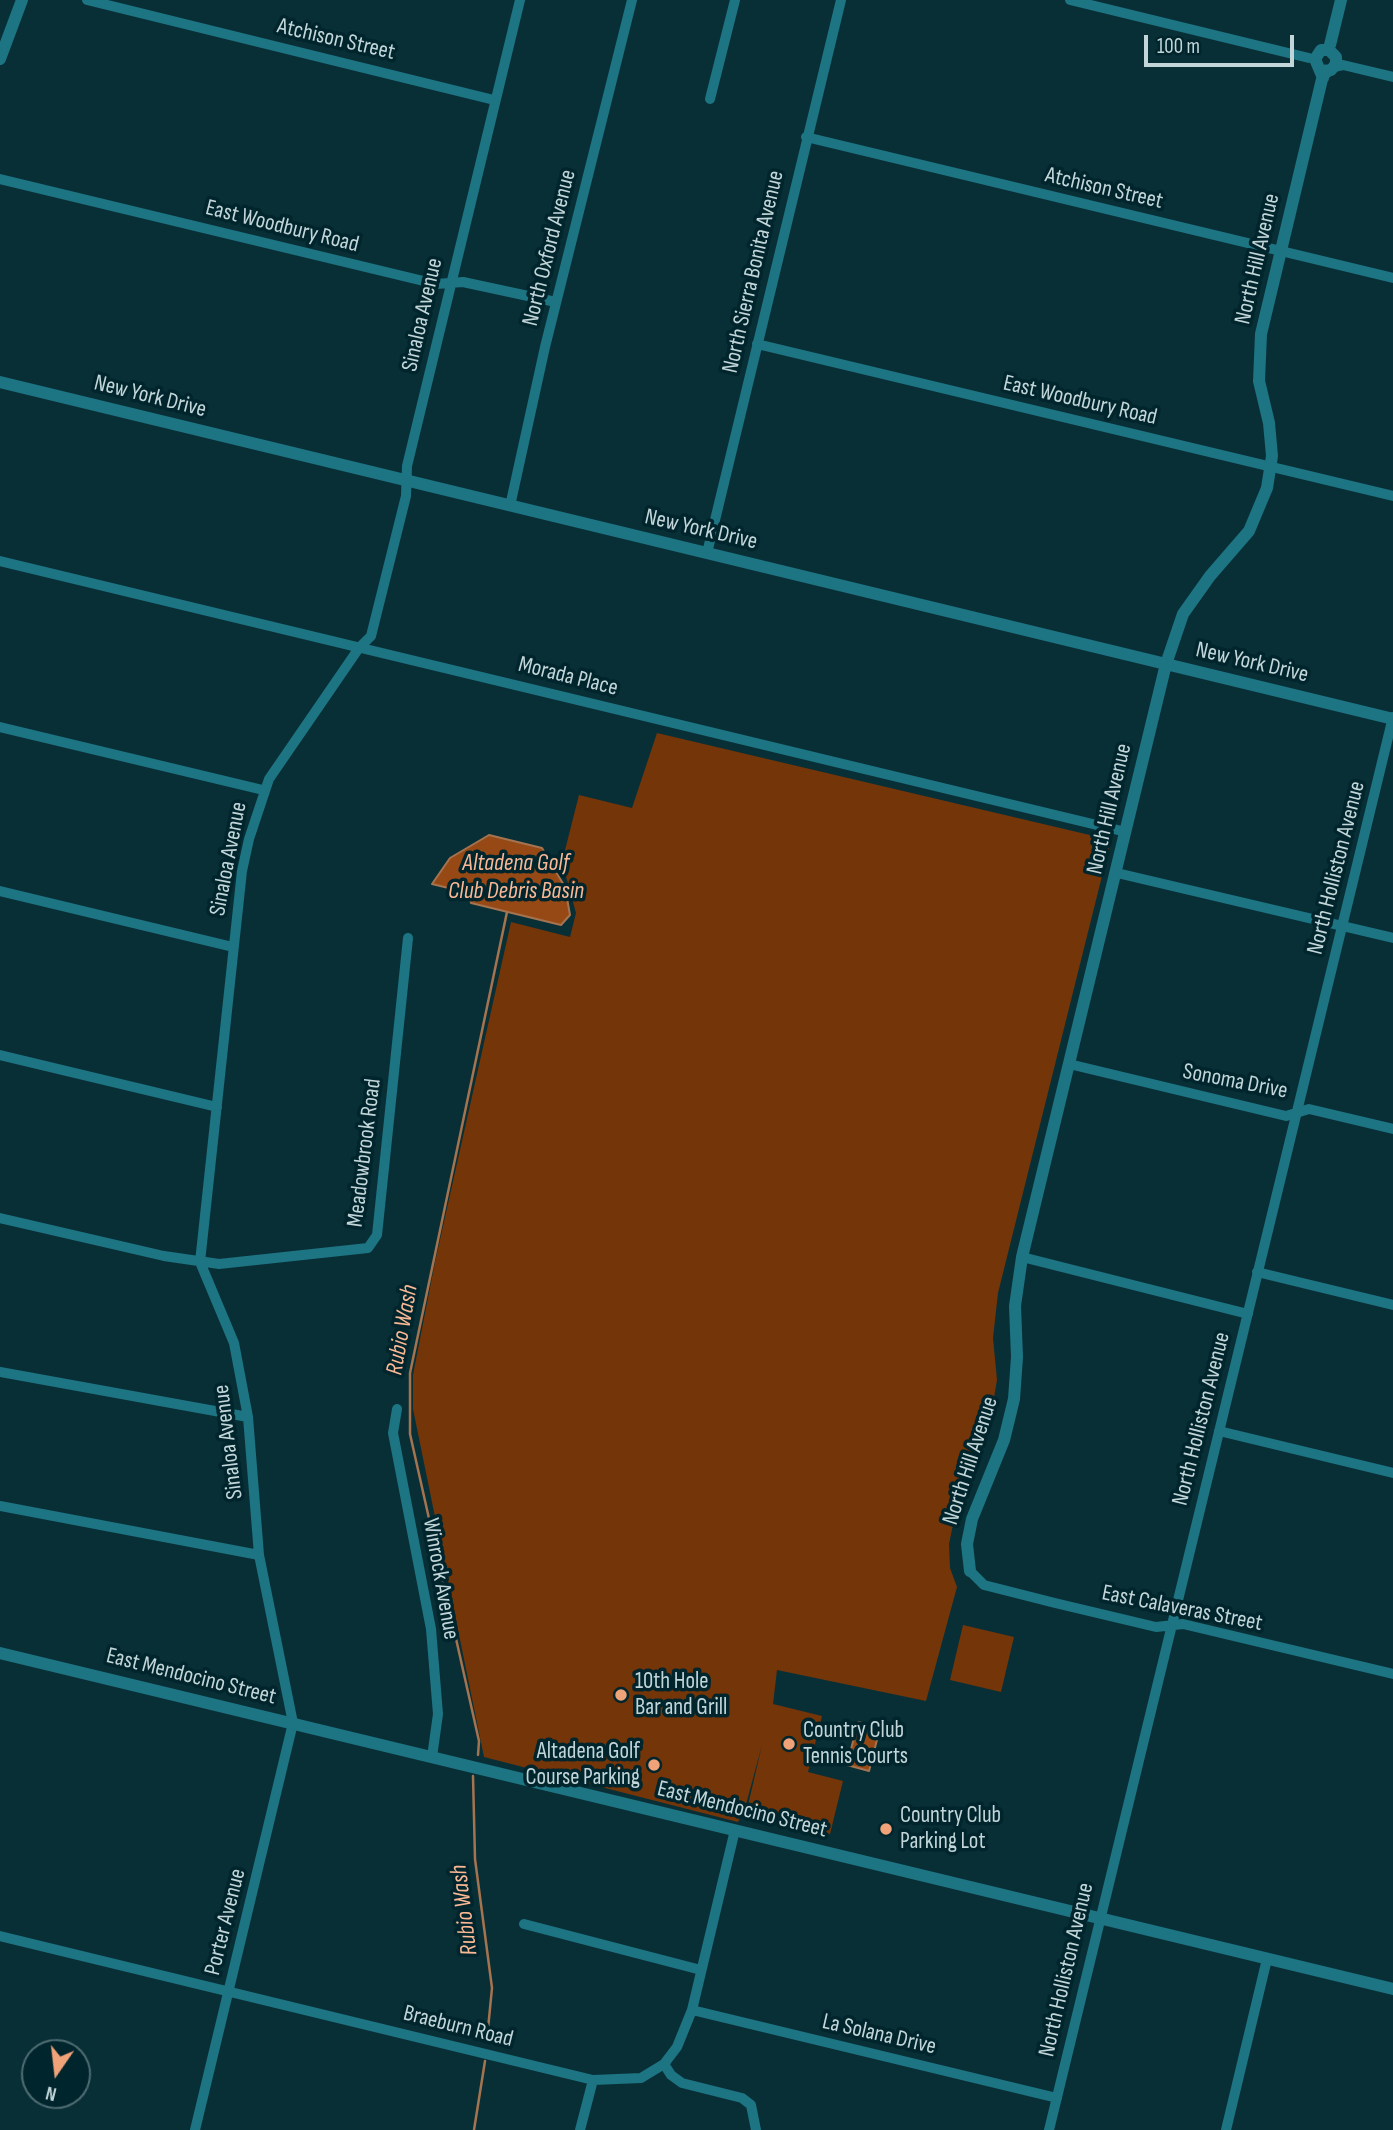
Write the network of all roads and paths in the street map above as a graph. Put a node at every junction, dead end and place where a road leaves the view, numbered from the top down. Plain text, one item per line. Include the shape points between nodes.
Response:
1 (22, 0) edge
2 (87, 0) edge
3 (520, 0) edge
4 (632, 0) edge
5 (735, 0) edge
6 (841, 0) edge
7 (1070, 0) edge
8 (1341, 0) edge
9 (0, 59) edge
10 (1326, 61) junction
11 (1393, 77) edge
12 (710, 99) dead end
13 (494, 100) junction
14 (806, 137) junction
15 (0, 179) edge
16 (1281, 251) junction
17 (1393, 278) edge
18 (450, 282) junction
19 (556, 302) junction
20 (757, 344) junction
21 (0, 382) edge
22 (1271, 466) junction
23 (405, 480) junction
24 (1393, 496) edge
25 (510, 506) junction
26 (707, 553) junction
27 (0, 561) edge
28 (359, 648) junction
29 (1166, 664) junction
30 (1393, 718) edge
31 (0, 727) edge
32 (263, 790) junction
33 (1126, 832) junction
34 (1117, 873) junction
35 (0, 891) edge
36 (1342, 926) junction
37 (408, 938) dead end
38 (1393, 938) edge
39 (233, 947) junction
40 (0, 1055) edge
41 (1069, 1064) junction
42 (217, 1107) junction
43 (1296, 1112) junction
44 (1393, 1129) edge
45 (0, 1217) edge
46 (1023, 1256) junction
47 (200, 1262) junction
48 (1257, 1272) junction
49 (1393, 1305) edge
50 (1248, 1314) junction
51 (0, 1372) edge
52 (397, 1409) dead end
53 (248, 1417) junction
54 (1219, 1431) junction
55 (1393, 1472) edge
56 (0, 1506) edge
57 (259, 1555) junction
58 (970, 1571) joint
59 (1171, 1625) junction
60 (0, 1653) edge
61 (1393, 1674) edge
62 (293, 1723) junction
63 (432, 1757) junction
64 (735, 1830) junction
65 (1100, 1918) junction
66 (524, 1924) dead end
67 (0, 1936) edge
68 (1267, 1959) junction
69 (701, 1970) junction
70 (1393, 1989) edge
71 (229, 1991) junction
72 (692, 2010) junction
73 (664, 2064) junction
74 (593, 2080) junction
75 (1057, 2098) junction
76 (195, 2130) edge
77 (580, 2130) edge
78 (756, 2130) edge
79 (1049, 2130) edge
80 (1226, 2130) edge

1 - 9 street
2 - 13 street, Atchison Street
3 - 13 street, Sinaloa Avenue
4 - 19 street, North Oxford Avenue
5 - 12 street
6 - 14 street, North Sierra Bonita Avenue
7 - 10 street
8 - 10 street, North Hill Avenue
10 - 11 street
10 - 16 street, North Hill Avenue
13 - 18 street, Sinaloa Avenue
14 - 16 street, Atchison Street
14 - 20 street, North Sierra Bonita Avenue
15 - 18 street, East Woodbury Road via 436,284
16 - 17 street, Atchison Street
16 - 22 street, North Hill Avenue via 1258,359
18 - 19 street, East Woodbury Road
18 - 23 street, Sinaloa Avenue
19 - 25 street, North Oxford Avenue
20 - 22 street, East Woodbury Road
20 - 26 street, North Sierra Bonita Avenue
21 - 23 street, New York Drive
22 - 24 street, East Woodbury Road
22 - 29 street, North Hill Avenue via 1261,509 1249,531 1192,598
23 - 25 street, New York Drive
23 - 28 street, Sinaloa Avenue via 406,496 371,636
25 - 26 street, New York Drive
26 - 29 street, New York Drive
27 - 28 street, Morada Place
28 - 32 street, Sinaloa Avenue
28 - 33 street, Morada Place
29 - 30 street, New York Drive
29 - 33 street, North Hill Avenue
30 - 36 street, North Holliston Avenue
31 - 32 street
32 - 39 street, Sinaloa Avenue via 246,850
33 - 34 street, North Hill Avenue
34 - 36 street
34 - 41 street, North Hill Avenue
35 - 39 street
36 - 38 street
36 - 43 street, North Holliston Avenue
37 - 47 street, Meadowbrook Road via 373,1243 368,1248 219,1264
39 - 42 street, Sinaloa Avenue
40 - 42 street
41 - 43 street, Sonoma Drive via 1286,1116
41 - 46 street, North Hill Avenue
42 - 47 street, Sinaloa Avenue
43 - 44 street, Sonoma Drive via 1309,1109
43 - 48 street, North Holliston Avenue
45 - 47 street, Meadowbrook Road
46 - 50 street
46 - 58 street, North Hill Avenue via 1015,1306 1014,1399 1004,1440 972,1519 967,1544
47 - 53 street, Sinaloa Avenue via 234,1343
48 - 49 street
48 - 50 street, North Holliston Avenue
50 - 54 street, North Holliston Avenue
51 - 53 street
52 - 63 street, Winrock Avenue via 393,1433 431,1629 438,1714
53 - 57 street, Sinaloa Avenue
54 - 55 street
54 - 59 street, North Holliston Avenue
56 - 57 street
57 - 62 street, Sinaloa Avenue
58 - 59 street, East Calaveras Street via 984,1585 1156,1627
59 - 61 street, East Calaveras Street
59 - 65 street, North Holliston Avenue
60 - 62 street, East Mendocino Street
62 - 63 street, East Mendocino Street
62 - 71 street, Porter Avenue
63 - 64 street, East Mendocino Street
64 - 65 street, East Mendocino Street
64 - 69 street
65 - 68 street, East Mendocino Street
65 - 75 street, North Holliston Avenue
66 - 69 street
67 - 71 street, Braeburn Road
68 - 70 street, East Mendocino Street
68 - 80 street
69 - 72 street
71 - 74 street, Braeburn Road
71 - 76 street, Porter Avenue
72 - 73 street via 677,2047
72 - 75 street, La Solana Drive
73 - 74 street, Braeburn Road via 641,2078
73 - 78 street via 682,2083 742,2098 751,2105
74 - 77 street
75 - 79 street, North Holliston Avenue

